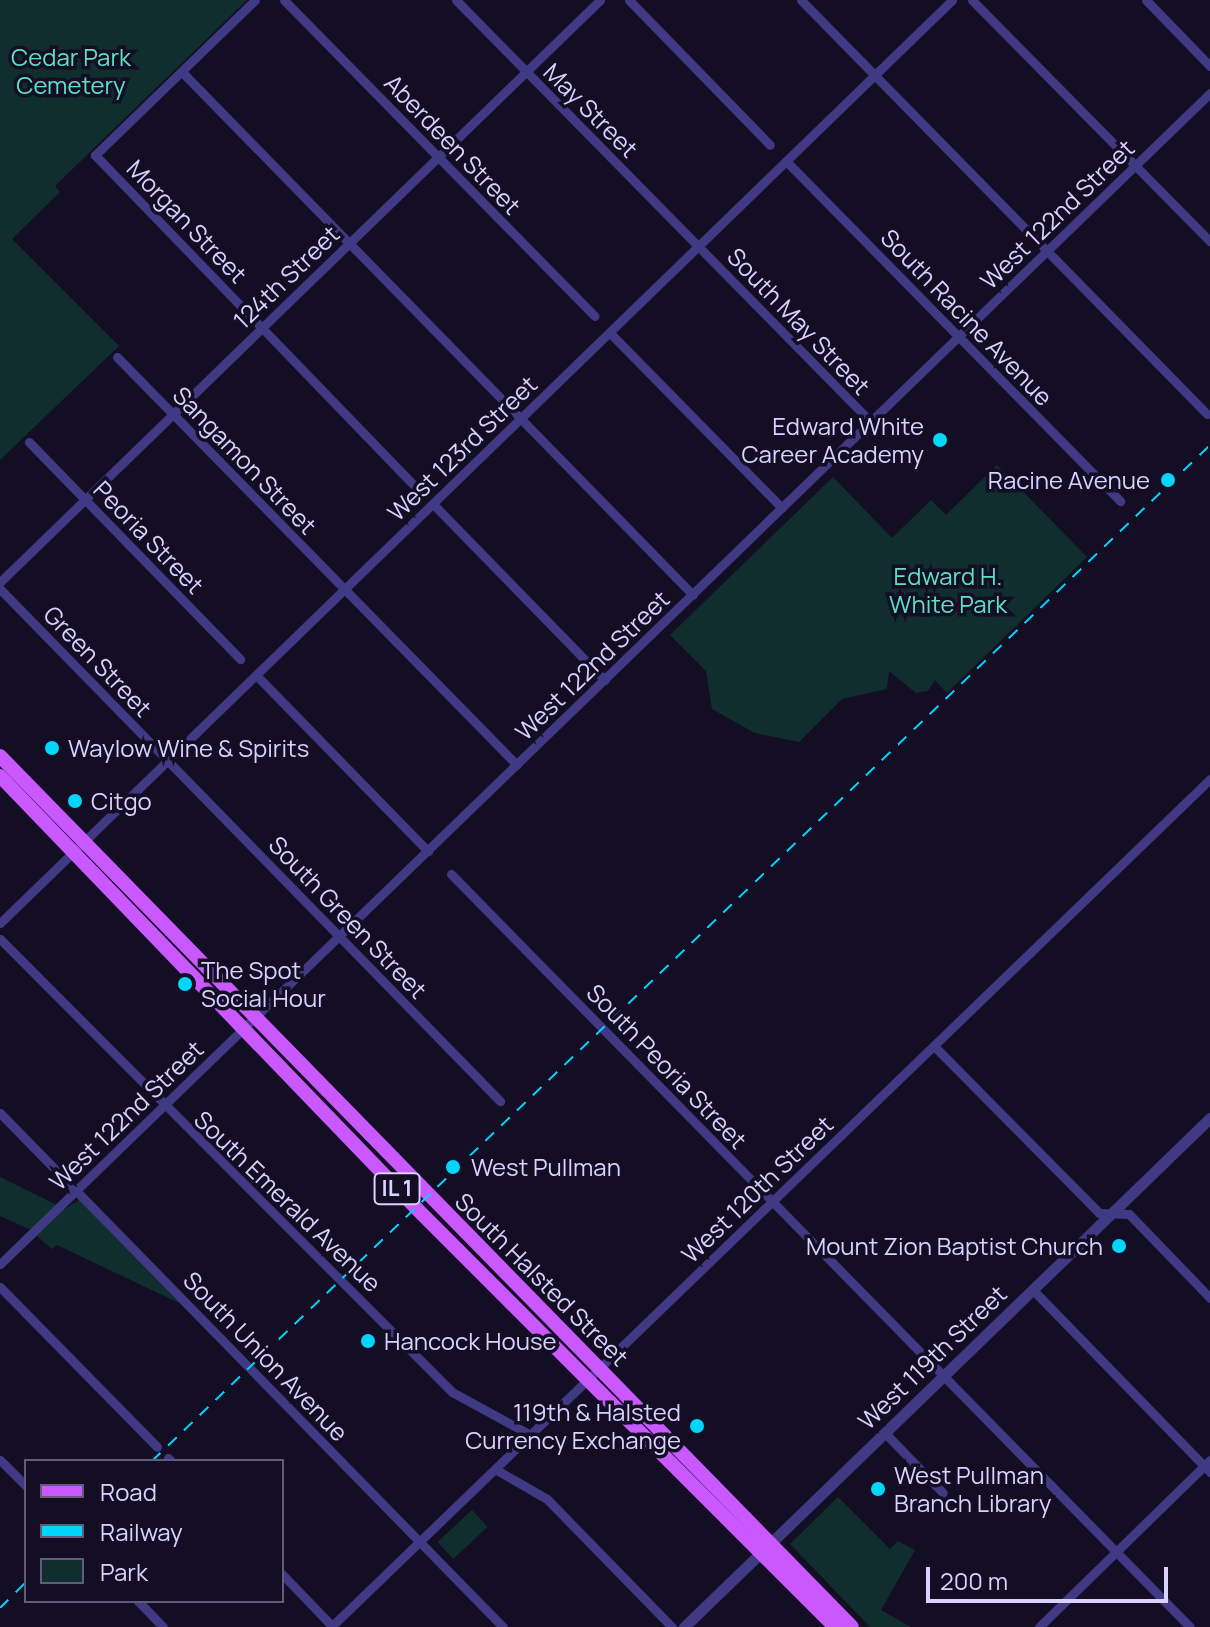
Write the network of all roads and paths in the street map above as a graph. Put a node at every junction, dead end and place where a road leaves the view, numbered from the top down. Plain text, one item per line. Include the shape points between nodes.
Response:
1 (255, 0) edge
2 (284, 0) edge
3 (456, 0) edge
4 (600, 0) edge
5 (629, 0) edge
6 (801, 0) edge
7 (952, 0) edge
8 (972, 0) edge
9 (1146, 0) edge
10 (1210, 66) edge
11 (182, 72) junction
12 (526, 72) junction
13 (875, 75) junction
14 (1210, 93) edge
15 (770, 145) dead end
16 (438, 157) junction
17 (786, 161) junction
18 (1136, 165) junction
19 (1210, 241) edge
20 (350, 243) junction
21 (698, 247) junction
22 (1047, 251) junction
23 (594, 316) dead end
24 (262, 329) junction
25 (610, 333) junction
26 (959, 337) junction
27 (117, 357) dead end
28 (1207, 414) dead end
29 (173, 415) junction
30 (521, 418) junction
31 (871, 422) junction
32 (29, 442) dead end
33 (416, 487) dead end
34 (85, 500) junction
35 (1120, 501) dead end
36 (433, 504) junction
37 (782, 508) junction
38 (0, 582) edge
39 (0, 589) edge
40 (344, 590) junction
41 (693, 595) junction
42 (240, 659) dead end
43 (257, 676) junction
44 (605, 680) junction
45 (0, 756) edge
46 (168, 761) junction
47 (517, 765) junction
48 (0, 776) edge
49 (1210, 779) edge
50 (79, 847) junction
51 (428, 851) junction
52 (451, 874) dead end
53 (0, 923) edge
54 (339, 938) junction
55 (0, 939) edge
56 (255, 1019) junction
57 (243, 1031) junction
58 (934, 1046) junction
59 (500, 1101) dead end
60 (164, 1107) junction
61 (0, 1113) edge
62 (1210, 1118) edge
63 (76, 1191) junction
64 (773, 1203) junction
65 (1112, 1213) junction
66 (0, 1264) edge
67 (0, 1287) edge
68 (1033, 1290) junction
69 (1210, 1298) edge
70 (595, 1373) junction
71 (943, 1378) junction
72 (885, 1433) junction
73 (531, 1435) junction
74 (157, 1447) dead end
75 (0, 1460) edge
76 (1208, 1466) edge
77 (495, 1469) junction
78 (24, 1484) edge
79 (943, 1493) dead end
80 (420, 1541) junction
81 (766, 1548) junction
82 (1116, 1552) junction
83 (284, 1576) edge
84 (140, 1603) edge
85 (163, 1627) edge
86 (332, 1627) edge
87 (503, 1627) edge
88 (672, 1627) edge
89 (684, 1627) edge
90 (835, 1627) edge
91 (852, 1627) edge
92 (1039, 1627) edge
93 (1190, 1627) edge

1 - 11 street
2 - 16 street, Aberdeen Street
3 - 12 street, May Street
4 - 12 street, 124th Street
5 - 15 street
6 - 13 street
7 - 13 street, West 123rd Street
8 - 18 street
9 - 10 street
11 - 20 street
11 - 24 street, Morgan Street via 95,155
12 - 16 street, 124th Street
12 - 21 street, May Street
13 - 17 street, West 123rd Street
13 - 22 street
14 - 18 street, West 122nd Street
16 - 20 street, 124th Street
16 - 23 street, Aberdeen Street
17 - 21 street, West 123rd Street
17 - 26 street, South Racine Avenue
18 - 19 street
18 - 22 street, West 122nd Street
20 - 24 street, 124th Street
20 - 30 street
21 - 25 street, West 123rd Street
21 - 31 street, South May Street
22 - 26 street, West 122nd Street
22 - 28 street
24 - 29 street, 124th Street
24 - 33 street, Morgan Street
25 - 30 street, West 123rd Street
25 - 37 street
26 - 31 street, West 122nd Street
26 - 35 street, South Racine Avenue
27 - 29 street, Sangamon Street
29 - 34 street, 124th Street
29 - 40 street, Sangamon Street
30 - 36 street, West 123rd Street
30 - 41 street
31 - 37 street, West 122nd Street
32 - 34 street, Peoria Street
34 - 38 street, 124th Street
34 - 42 street, Peoria Street
36 - 40 street, West 123rd Street
36 - 44 street
37 - 41 street, West 122nd Street
39 - 46 street, Green Street
40 - 43 street, West 123rd Street
40 - 47 street, Sangamon Street
41 - 44 street, West 122nd Street
43 - 46 street, West 123rd Street
43 - 51 street
44 - 47 street, West 122nd Street
45 - 50 main road, South Halsted Street / IL 1
46 - 50 street, West 123rd Street
46 - 54 street, South Green Street
47 - 51 street, West 122nd Street
48 - 50 main road, South Halsted Street / IL 1
49 - 58 street, West 120th Street
50 - 53 street, West 123rd Street
50 - 56 main road, South Halsted Street / IL 1
50 - 57 main road, South Halsted Street / IL 1 via 240,1021
51 - 54 street, West 122nd Street
52 - 64 street, South Peoria Street
54 - 56 street, West 122nd Street
54 - 59 street, South Green Street
55 - 60 street, South Emerald Avenue
56 - 57 street, West 122nd Street
56 - 70 main road, South Halsted Street / IL 1
57 - 60 street, West 122nd Street
57 - 70 main road, South Halsted Street / IL 1 via 552,1346
58 - 64 street, West 120th Street
58 - 65 street via 1099,1213
60 - 63 street, West 122nd Street
60 - 73 street, South Emerald Avenue via 452,1392
61 - 63 street, South Union Avenue
62 - 65 street, West 119th Street
63 - 66 street, West 122nd Street
63 - 80 street, South Union Avenue
64 - 70 street, West 120th Street
64 - 71 street, South Peoria Street
65 - 68 street, West 119th Street
65 - 69 street via 1129,1214
67 - 74 street
68 - 71 street, West 119th Street
68 - 76 street
70 - 73 street, West 120th Street
70 - 81 main road, South Halsted Street / IL 1
71 - 72 street, West 119th Street
71 - 82 street, South Peoria Street
72 - 79 street
72 - 81 street, West 119th Street
73 - 77 street, West 120th Street
75 - 78 street
76 - 82 street
77 - 80 street, West 120th Street
77 - 88 street via 547,1499
80 - 86 street, West 120th Street
80 - 87 street, South Union Avenue
81 - 89 street, West 119th Street
81 - 90 main road, South Halsted Street / IL 1
81 - 91 main road, South Halsted Street / IL 1
82 - 92 street
82 - 93 street, South Peoria Street
83 - 86 street
84 - 85 street

